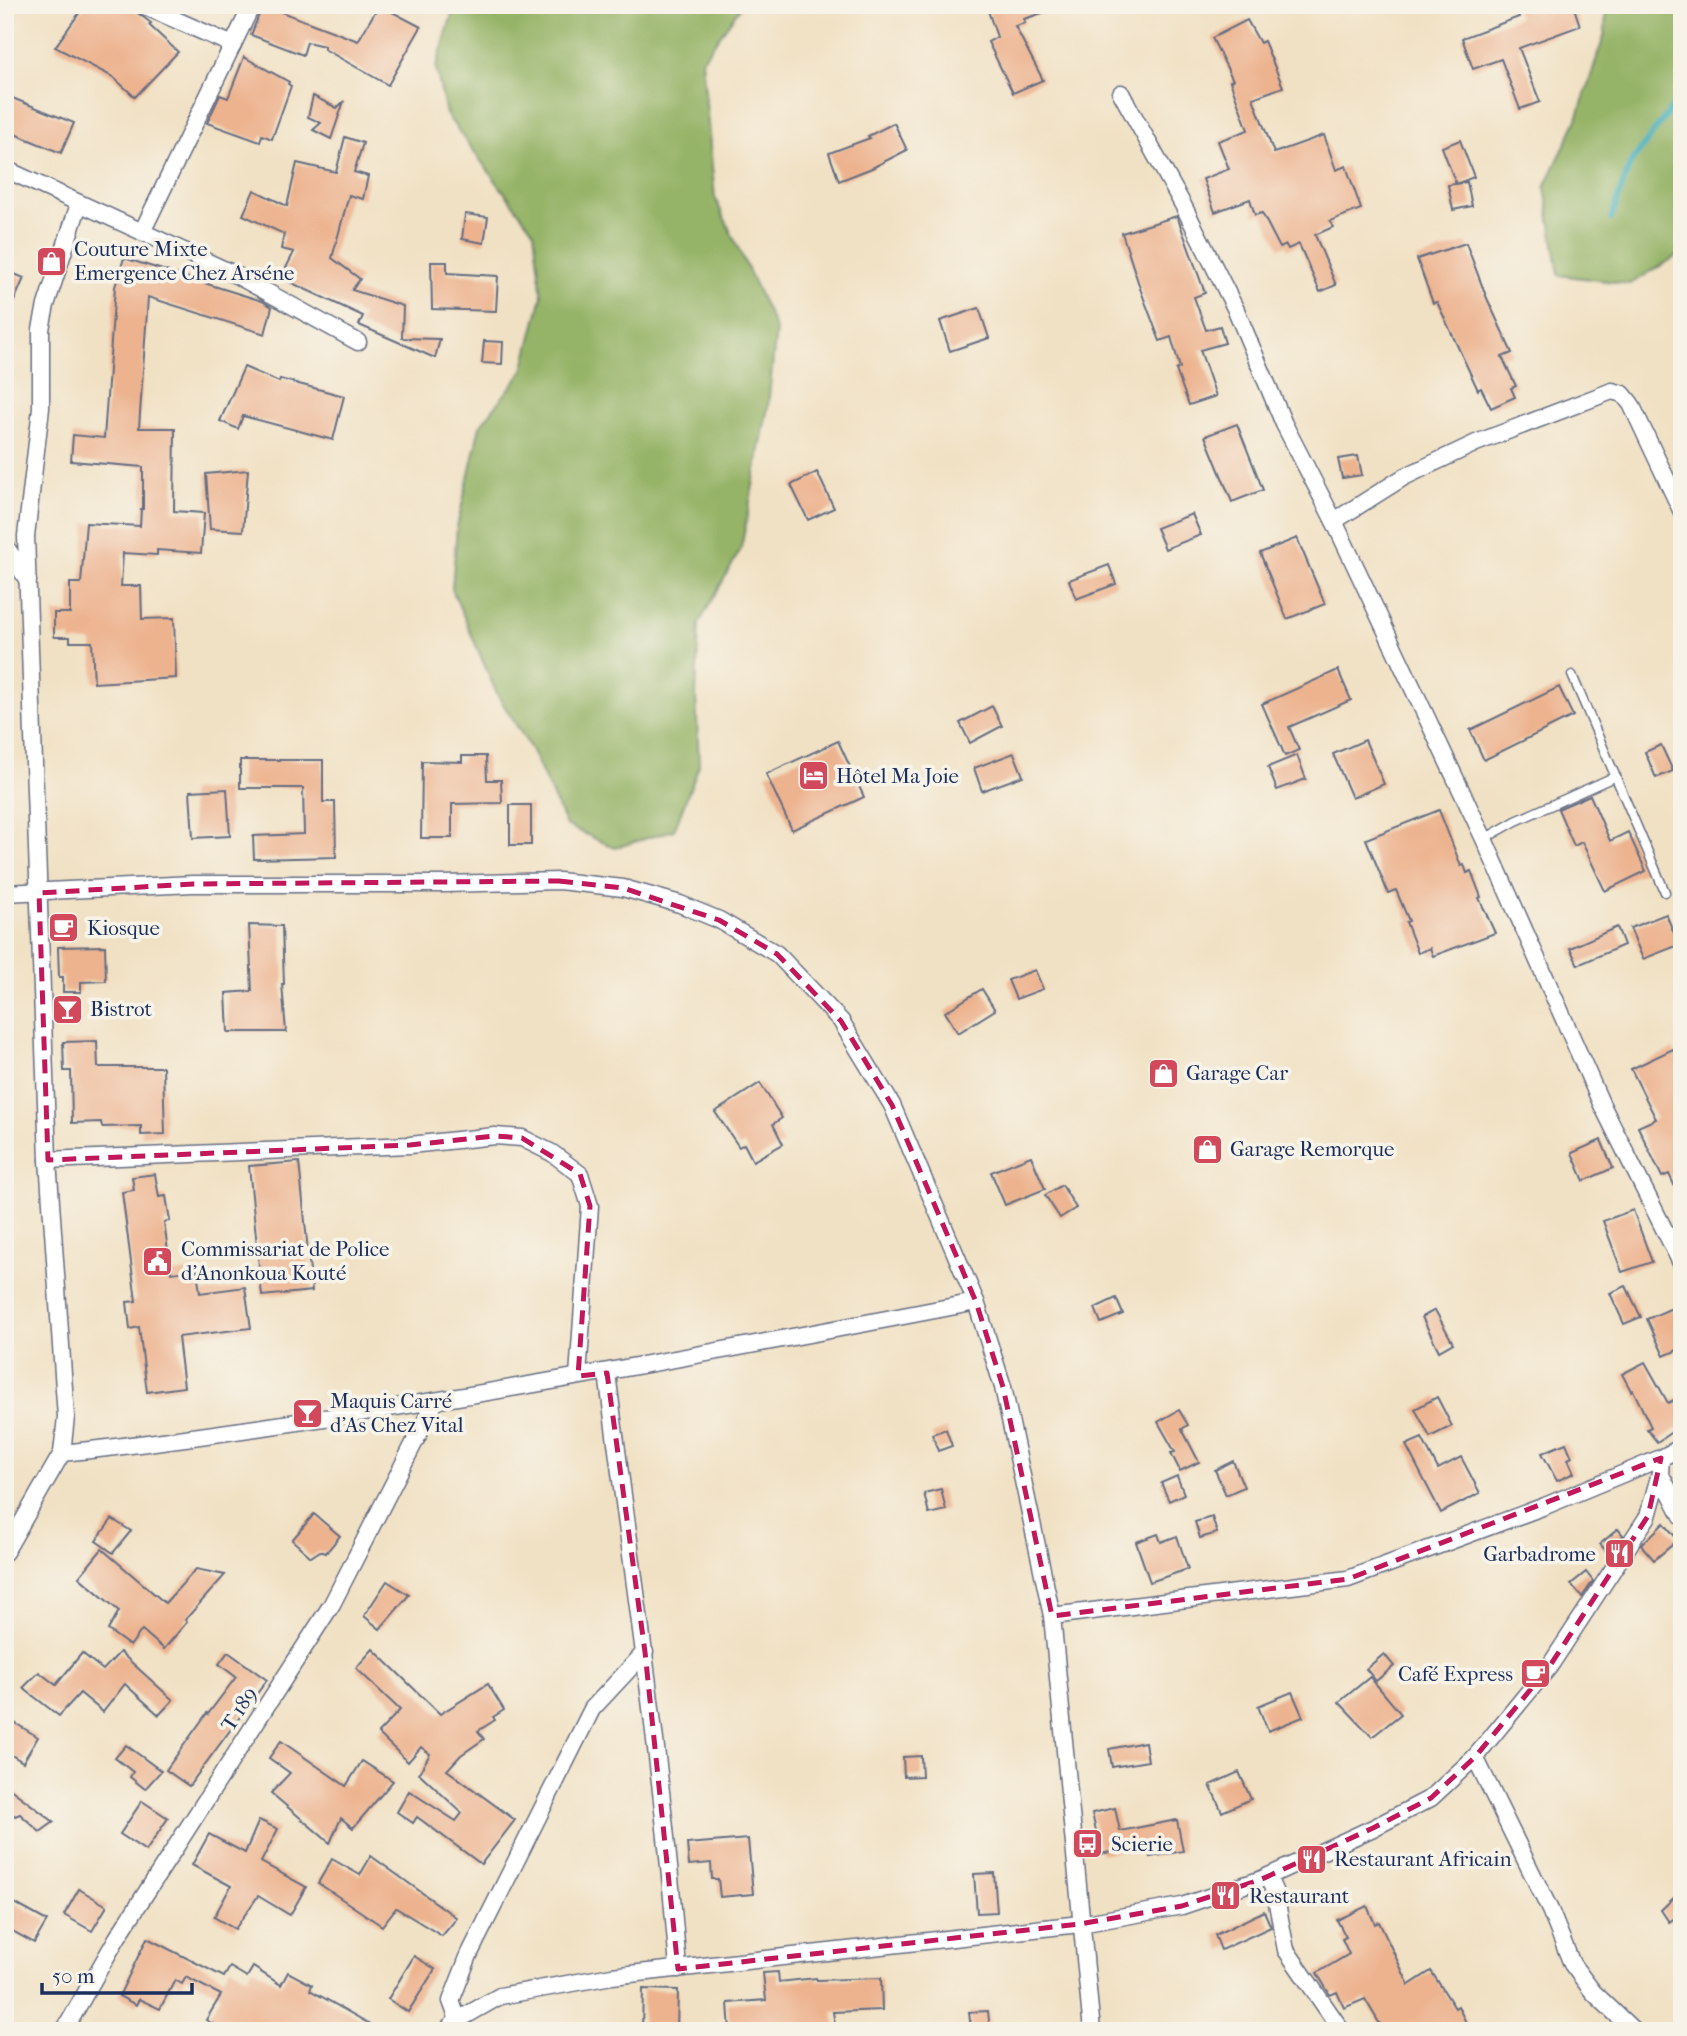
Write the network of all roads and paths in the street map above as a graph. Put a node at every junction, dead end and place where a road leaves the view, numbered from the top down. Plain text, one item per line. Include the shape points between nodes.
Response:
1 (142, 5) edge
2 (252, 5) edge
3 (233, 45) junction
4 (1121, 93) dead end
5 (5, 169) edge
6 (79, 204) junction
7 (142, 232) junction
8 (358, 342) dead end
9 (1682, 512) edge
10 (1334, 521) junction
11 (5, 545) edge
12 (29, 583) junction
13 (1572, 676) dead end
14 (1616, 776) junction
15 (1484, 839) junction
16 (1665, 892) dead end
17 (5, 893) edge
18 (39, 893) junction
19 (48, 1160) junction
20 (1682, 1265) edge
21 (976, 1302) junction
22 (607, 1373) junction
23 (578, 1376) junction
24 (435, 1402) junction
25 (1682, 1447) edge
26 (62, 1453) junction
27 (1661, 1465) junction
28 (1682, 1516) edge
29 (5, 1552) edge
30 (1052, 1616) junction
31 (645, 1652) junction
32 (1475, 1756) junction
33 (1268, 1877) junction
34 (1080, 1924) junction
35 (678, 1969) junction
36 (452, 2025) edge
37 (64, 2031) edge
38 (1092, 2031) edge
39 (1342, 2031) edge
40 (1634, 2031) edge

1 - 3 street
2 - 3 street
3 - 7 street
4 - 10 street via 1236,310 1284,424
5 - 6 street
6 - 7 street
6 - 12 street via 41,330 41,408 26,536
7 - 8 street via 236,275
9 - 10 street via 1631,404 1623,394 1612,391 1476,443 1404,477
10 - 15 street
11 - 12 street
12 - 18 street
13 - 14 lane
14 - 15 lane
14 - 16 lane
15 - 20 street via 1601,1103
17 - 18 street
18 - 19 street
18 - 21 street via 193,884 559,881 623,888 719,920 777,954 841,1021 892,1105
19 - 23 street via 522,1138 580,1174 590,1206
19 - 26 street via 66,1417
21 - 22 street
21 - 30 street via 1003,1387
22 - 23 street
22 - 31 street
23 - 24 street
24 - 26 street
24 - 37 street, T 189 via 332,1604 117,1938
25 - 27 street
26 - 29 street
27 - 28 street
27 - 30 street via 1348,1579
27 - 32 street via 1641,1528 1549,1667
30 - 34 street
31 - 35 street
31 - 36 street via 592,1709 469,1955 452,2001
32 - 33 street via 1431,1798
32 - 40 street via 1572,1964 1593,1992
33 - 34 street via 1182,1906
33 - 39 street via 1286,1950
34 - 35 street
34 - 38 street
35 - 36 street via 500,1996

